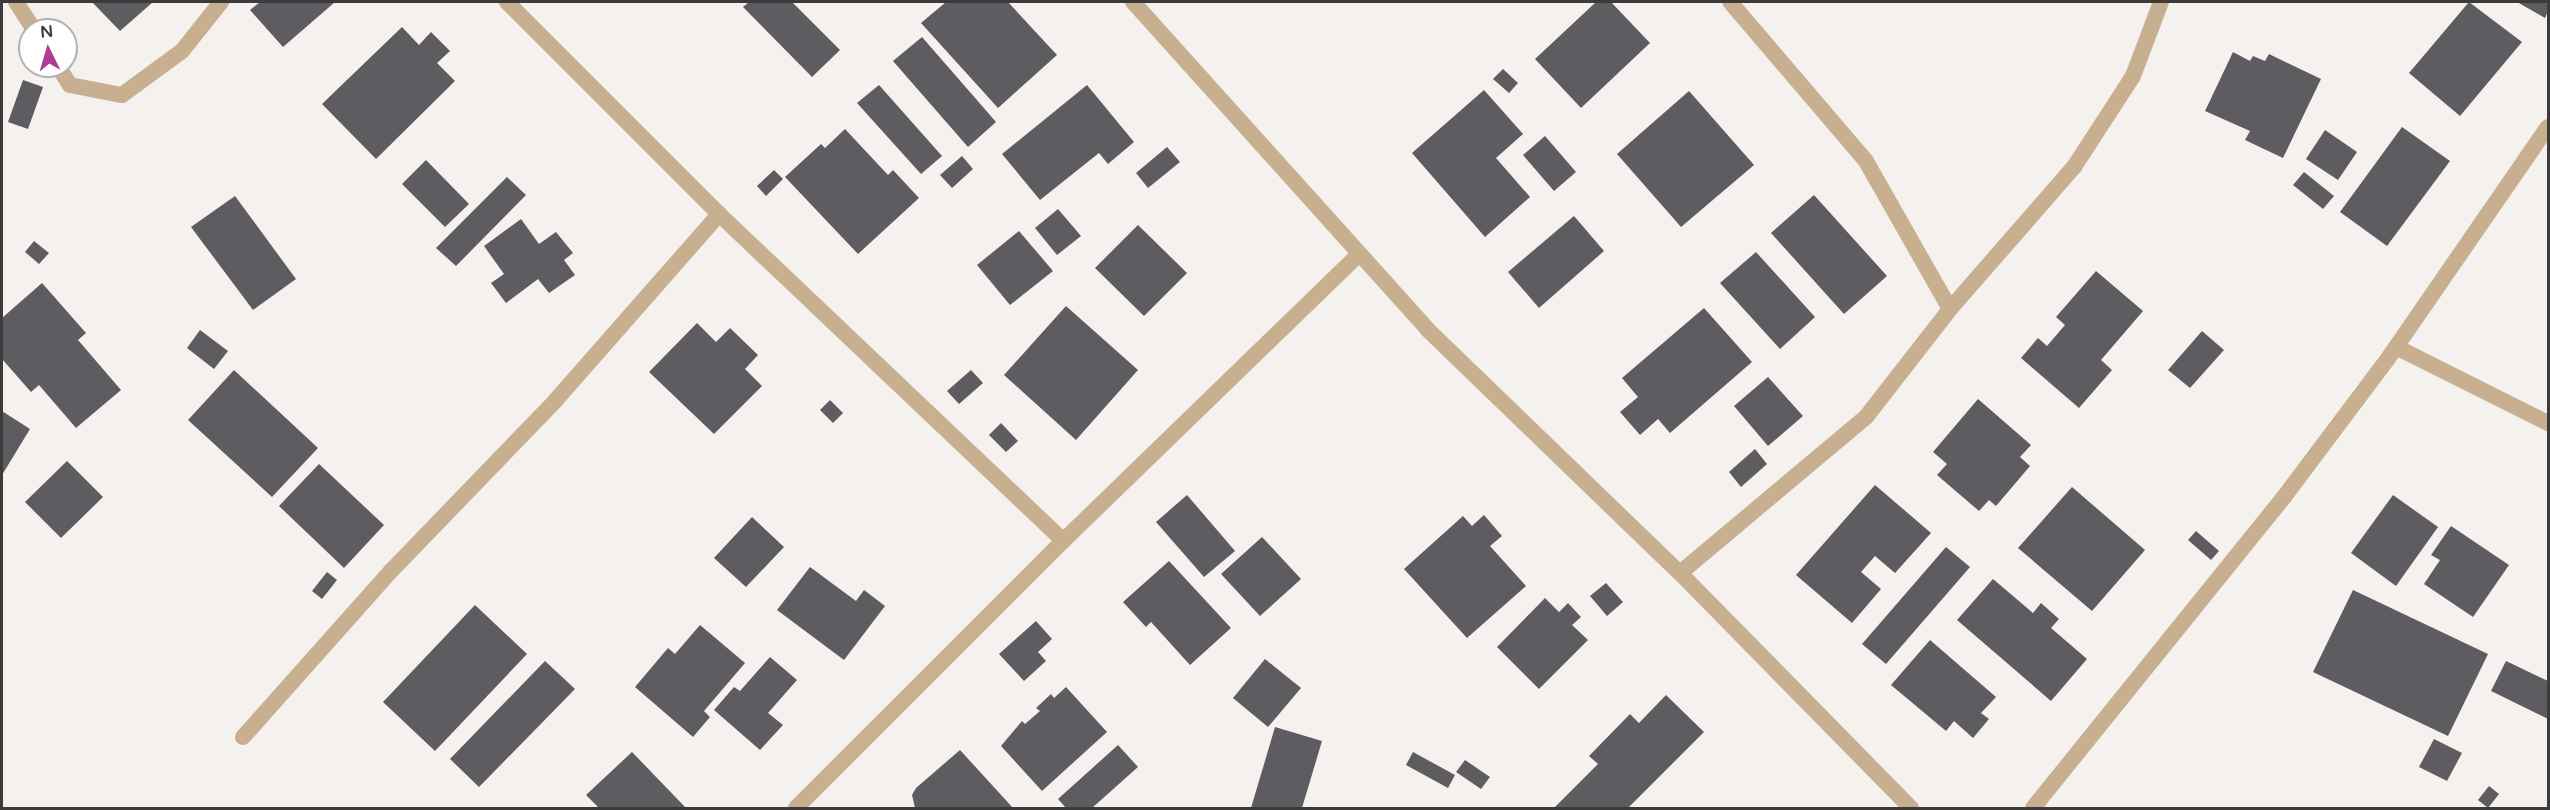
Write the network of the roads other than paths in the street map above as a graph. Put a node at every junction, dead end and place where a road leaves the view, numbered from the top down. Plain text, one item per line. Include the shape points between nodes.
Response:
1 (16, 2) edge
2 (221, 2) edge
3 (507, 2) edge
4 (1133, 2) edge
5 (1730, 2) edge
6 (2161, 2) edge
7 (26, 18) edge
8 (66, 78) edge
9 (2548, 128) edge
10 (719, 214) junction
11 (1359, 254) junction
12 (1950, 309) junction
13 (2396, 347) junction
14 (2548, 423) edge
15 (1063, 541) junction
16 (1680, 573) junction
17 (243, 737) dead end
18 (796, 808) edge
19 (1911, 808) edge
20 (2033, 808) edge

1 - 7 street
2 - 8 street via 182,51 122,95 70,85
3 - 10 street
4 - 11 street
5 - 12 street via 1866,161
6 - 12 street via 2133,76 2074,166
9 - 13 street
10 - 15 street
10 - 17 street via 555,401 391,571
11 - 15 street
11 - 16 street via 1540,440
12 - 16 street via 1866,417
13 - 14 street
13 - 20 street via 2186,622
15 - 18 street
16 - 19 street

